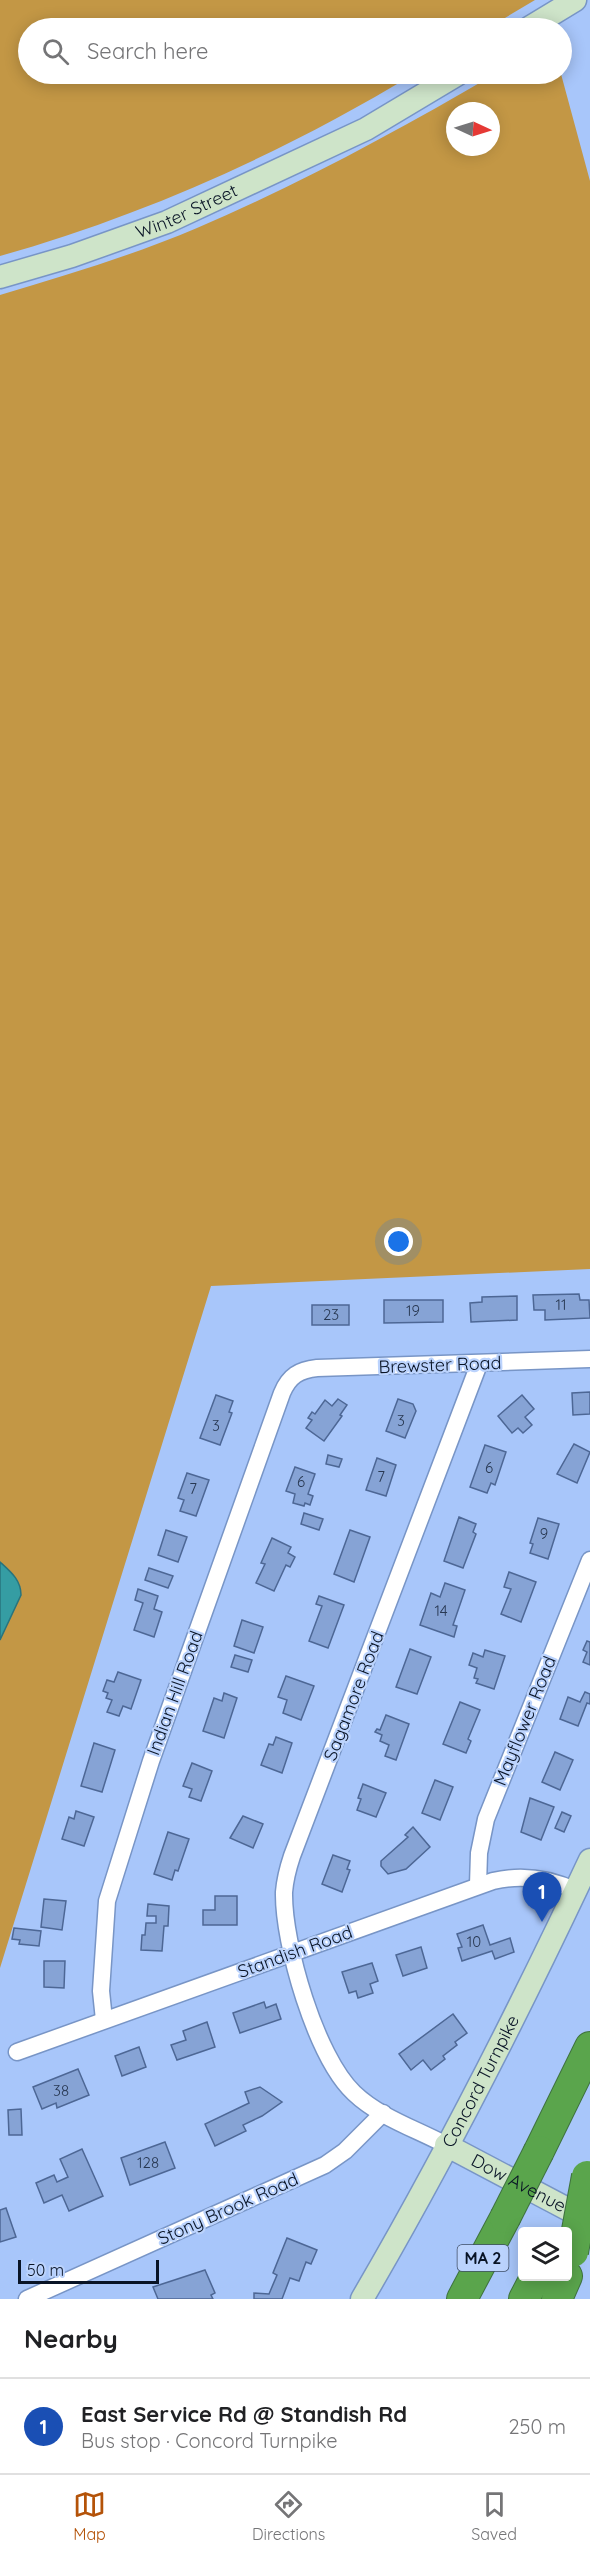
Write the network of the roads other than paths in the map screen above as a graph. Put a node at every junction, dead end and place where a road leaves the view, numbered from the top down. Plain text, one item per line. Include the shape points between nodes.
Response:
1 (575, 0) edge
2 (545, 18) edge
3 (441, 84) edge
4 (0, 277) edge
5 (590, 1359) edge
6 (479, 1364) junction
7 (292, 1376) joint
8 (590, 1560) edge
9 (590, 1860) edge
10 (478, 1885) junction
11 (576, 1891) junction
12 (292, 1954) junction
13 (104, 2020) junction
14 (317, 2033) joint
15 (590, 2047) edge
16 (17, 2052) dead end
17 (383, 2113) junction
18 (446, 2145) junction
19 (589, 2174) edge
20 (590, 2222) edge
21 (572, 2240) edge
22 (534, 2281) edge
23 (562, 2281) edge
24 (27, 2299) edge
25 (362, 2299) edge
26 (462, 2299) edge
27 (524, 2299) edge
28 (557, 2299) edge

1 - 2 main road
3 - 4 main road, Winter Street via 366,129 167,222
5 - 6 street, Brewster Road
6 - 7 street, Brewster Road via 317,1368
6 - 12 street, Sagamore Road via 292,1856 284,1894
7 - 13 street, Indian Hill Road via 282,1393 168,1711 107,1901 101,1991
8 - 10 street, Mayflower Road via 486,1820
9 - 11 main road, Concord Turnpike
10 - 11 street, Standish Road via 502,1878 531,1877
10 - 12 street, Standish Road
11 - 18 main road, Concord Turnpike
12 - 13 street, Standish Road
12 - 14 street, Sagamore Road
13 - 16 street, Standish Road
14 - 17 street, Dow Avenue via 341,2079
15 - 26 highway, MA 2, bridge
17 - 18 street, Dow Avenue
17 - 24 street, Stony Brook Road via 325,2165
18 - 20 main road, Dow Avenue
18 - 25 main road, Concord Turnpike
19 - 21 highway, bridge
22 - 27 highway, MA 2
23 - 28 highway

